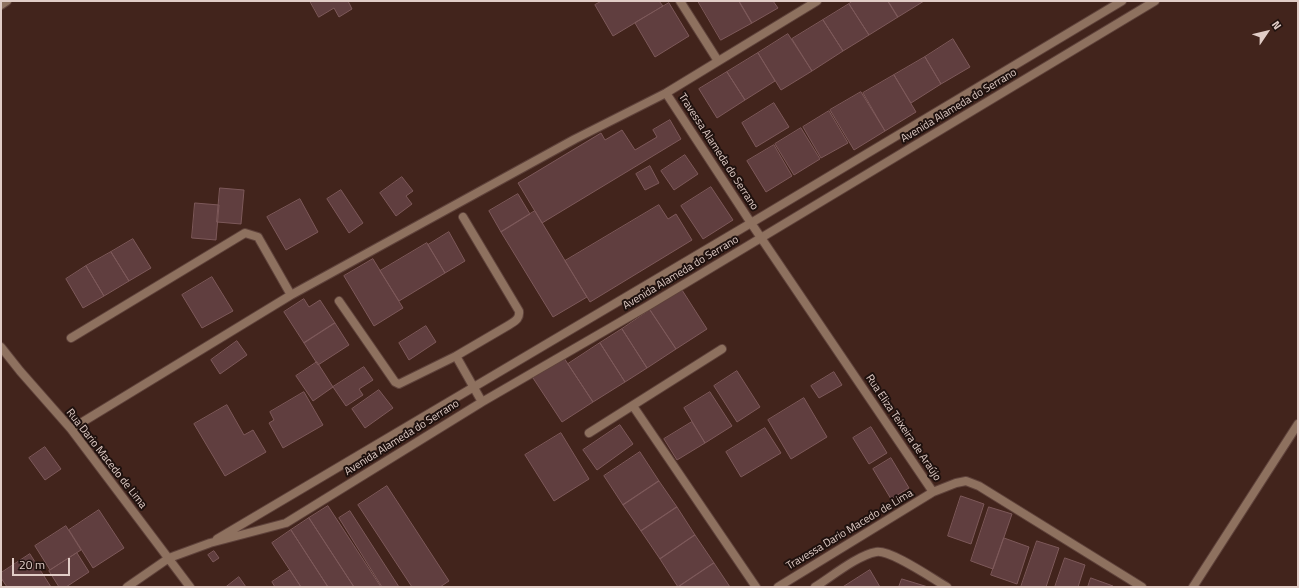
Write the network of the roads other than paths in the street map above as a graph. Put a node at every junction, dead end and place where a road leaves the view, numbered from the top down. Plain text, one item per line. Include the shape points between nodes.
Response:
1 (7, 1) edge
2 (680, 1) edge
3 (817, 1) edge
4 (1122, 1) edge
5 (1155, 1) edge
6 (1, 5) edge
7 (718, 61) junction
8 (666, 93) junction
9 (463, 217) dead end
10 (752, 224) junction
11 (761, 237) junction
12 (291, 295) junction
13 (339, 300) dead end
14 (71, 338) dead end
15 (1, 347) edge
16 (722, 349) dead end
17 (456, 356) junction
18 (474, 388) junction
19 (482, 402) junction
20 (633, 406) junction
21 (1298, 424) edge
22 (71, 429) junction
23 (589, 433) dead end
24 (933, 492) junction
25 (210, 543) junction
26 (169, 558) junction
27 (127, 587) edge
28 (190, 587) edge
29 (756, 587) edge
30 (778, 587) edge
31 (815, 587) edge
32 (947, 587) edge
33 (1142, 587) edge
34 (1193, 587) edge

1 - 6 street
2 - 7 street
3 - 7 street
4 - 10 street, Avenida Alameda do Serrano
5 - 11 street, Avenida Alameda do Serrano
7 - 8 street
8 - 10 street, Travessa Alameda do Serrano
8 - 12 street
9 - 17 street via 519,311 519,316 517,320
10 - 11 street, Travessa Alameda do Serrano
10 - 18 street, Avenida Alameda do Serrano
11 - 19 street, Avenida Alameda do Serrano
11 - 24 street, Rua Eliza Teixeira de Araújo
12 - 14 street via 258,236 244,233
12 - 22 street
13 - 17 street via 398,384
15 - 22 street, Rua Dario Macedo de Lima
16 - 20 street
17 - 18 street
18 - 19 street
18 - 25 street, Avenida Alameda do Serrano
19 - 25 street, Avenida Alameda do Serrano via 286,523
20 - 23 street
20 - 29 street
21 - 34 street
22 - 26 street, Rua Dario Macedo de Lima
24 - 30 street, Travessa Dario Macedo de Lima
24 - 33 street, Rua Eliza Teixeira de Araújo via 956,482 966,481 979,486
25 - 26 street, Avenida Alameda do Serrano
26 - 27 street, Avenida Alameda do Serrano
26 - 28 street, Rua Dario Macedo de Lima
31 - 32 street via 877,551 899,558

